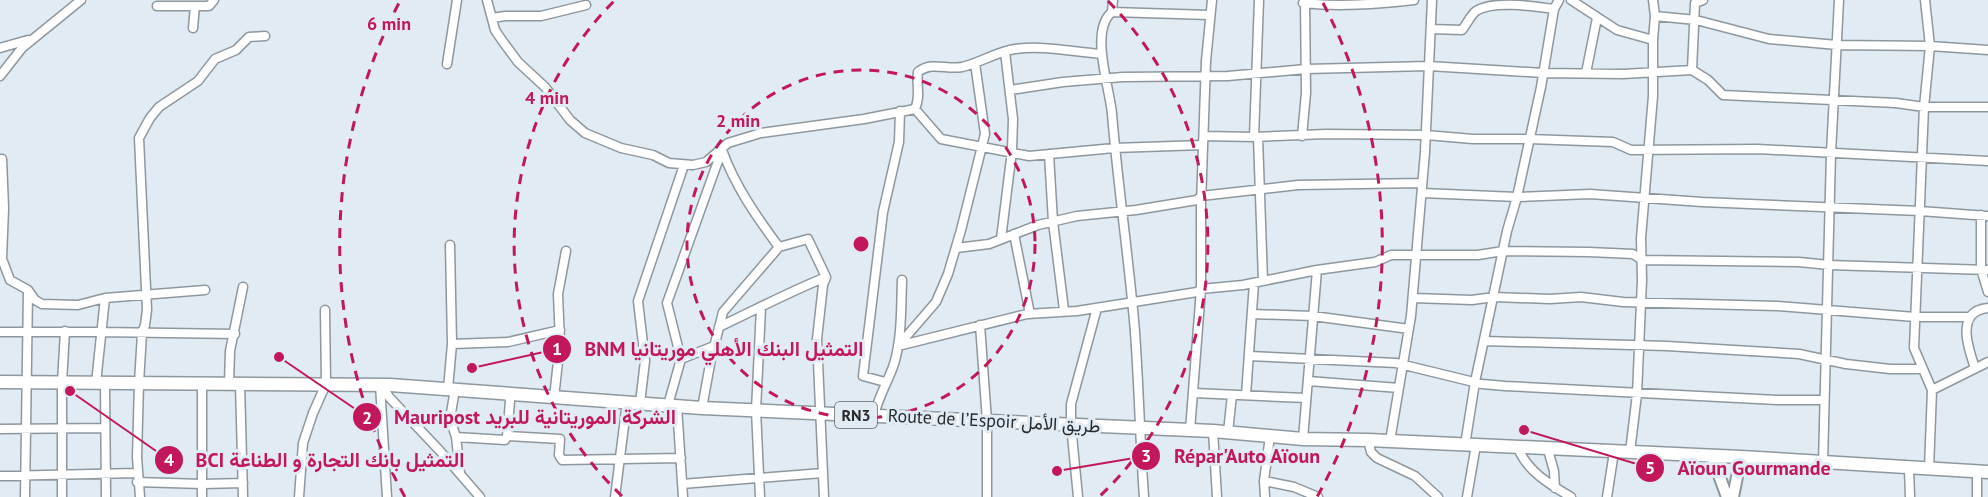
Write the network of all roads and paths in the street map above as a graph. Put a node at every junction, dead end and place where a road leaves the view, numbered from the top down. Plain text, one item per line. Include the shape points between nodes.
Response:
1 (81, 0) edge
2 (214, 0) edge
3 (457, 0) edge
4 (487, 0) edge
5 (1113, 0) edge
6 (1212, 0) edge
7 (1259, 0) edge
8 (1414, 0) edge
9 (1432, 0) edge
10 (1559, 0) edge
11 (1571, 0) edge
12 (1653, 0) edge
13 (1703, 0) edge
14 (1839, 0) edge
15 (1925, 0) edge
16 (1304, 1) edge
17 (586, 5) dead end
18 (157, 6) edge
19 (195, 6) junction
20 (1554, 9) junction
21 (1112, 12) junction
22 (1210, 15) junction
23 (1655, 16) junction
24 (492, 18) junction
25 (1597, 18) junction
26 (1696, 20) junction
27 (193, 28) dead end
28 (1431, 29) junction
29 (265, 36) dead end
30 (35, 37) junction
31 (1653, 40) junction
32 (1837, 45) junction
33 (1930, 46) junction
34 (0, 48) edge
35 (1988, 50) edge
36 (1005, 52) junction
37 (1102, 54) junction
38 (975, 63) junction
39 (447, 64) dead end
40 (1429, 66) junction
41 (1306, 69) junction
42 (1692, 70) junction
43 (1654, 72) junction
44 (1543, 73) junction
45 (1255, 74) junction
46 (1586, 74) junction
47 (1206, 75) junction
48 (0, 76) edge
49 (1106, 80) junction
50 (1010, 90) junction
51 (1833, 100) junction
52 (1924, 107) junction
53 (1988, 107) edge
54 (915, 109) junction
55 (900, 111) junction
56 (1426, 135) junction
57 (1302, 136) junction
58 (1256, 137) junction
59 (1529, 139) junction
60 (1203, 141) junction
61 (983, 146) junction
62 (1114, 148) junction
63 (722, 149) junction
64 (1648, 150) junction
65 (1012, 151) junction
66 (1831, 153) junction
67 (1049, 154) junction
68 (2, 159) dead end
69 (1923, 159) junction
70 (1988, 161) edge
71 (684, 165) junction
72 (1422, 188) junction
73 (1259, 189) junction
74 (1202, 196) junction
75 (1517, 197) junction
76 (1644, 198) junction
77 (1831, 208) junction
78 (1122, 211) junction
79 (1920, 211) junction
80 (1984, 216) edge
81 (1053, 222) junction
82 (1014, 234) junction
83 (1000, 239) junction
84 (450, 245) dead end
85 (779, 247) junction
86 (956, 248) junction
87 (566, 251) dead end
88 (1503, 251) junction
89 (1416, 255) junction
90 (1, 259) edge
91 (1642, 260) junction
92 (1829, 265) junction
93 (1917, 268) junction
94 (1317, 270) junction
95 (1984, 270) edge
96 (826, 277) junction
97 (903, 280) dead end
98 (1259, 282) junction
99 (243, 287) dead end
100 (1201, 289) junction
101 (28, 290) junction
102 (205, 290) dead end
103 (1988, 292) edge
104 (146, 295) junction
105 (1494, 297) junction
106 (105, 298) junction
107 (1413, 298) junction
108 (1641, 302) junction
109 (1132, 303) junction
110 (761, 308) junction
111 (1097, 308) junction
112 (1988, 308) edge
113 (326, 310) dead end
114 (1064, 310) junction
115 (1827, 310) junction
116 (1030, 314) junction
117 (1252, 314) junction
118 (1313, 316) junction
119 (1915, 317) junction
120 (1970, 317) junction
121 (980, 325) junction
122 (719, 327) junction
123 (1409, 329) junction
124 (560, 330) junction
125 (0, 332) edge
126 (26, 332) junction
127 (65, 332) junction
128 (101, 332) junction
129 (142, 333) junction
130 (235, 334) junction
131 (1484, 341) junction
132 (452, 344) junction
133 (714, 346) junction
134 (898, 346) junction
135 (1639, 346) junction
136 (1249, 356) junction
137 (1826, 358) junction
138 (681, 359) junction
139 (1310, 359) junction
140 (1988, 362) edge
141 (1404, 365) junction
142 (1975, 368) junction
143 (1921, 369) junction
144 (1308, 381) junction
145 (0, 382) edge
146 (26, 382) junction
147 (885, 382) junction
148 (1475, 382) junction
149 (62, 383) junction
150 (101, 383) junction
151 (139, 383) junction
152 (202, 383) junction
153 (234, 383) junction
154 (326, 384) junction
155 (381, 385) junction
156 (1399, 388) junction
157 (452, 389) junction
158 (1932, 390) junction
159 (508, 393) junction
160 (1194, 393) junction
161 (1636, 393) junction
162 (1232, 395) junction
163 (1246, 395) junction
164 (554, 398) junction
165 (1306, 398) junction
166 (1824, 400) junction
167 (627, 402) junction
168 (640, 403) junction
169 (672, 405) junction
170 (702, 408) junction
171 (756, 410) junction
172 (821, 413) junction
173 (874, 416) junction
174 (987, 421) junction
175 (1071, 425) junction
176 (61, 428) junction
177 (105, 428) junction
178 (1139, 428) junction
179 (0, 429) edge
180 (26, 429) junction
181 (1190, 430) junction
182 (1213, 431) junction
183 (1228, 432) junction
184 (507, 436) junction
185 (1270, 436) junction
186 (456, 437) junction
187 (1303, 439) junction
188 (1368, 440) junction
189 (1390, 441) junction
190 (1471, 445) junction
191 (1518, 447) junction
192 (1548, 450) junction
193 (1614, 452) junction
194 (1630, 452) junction
195 (1712, 456) junction
196 (1741, 457) junction
197 (681, 458) junction
198 (620, 459) junction
199 (1823, 463) junction
200 (1909, 469) junction
201 (1929, 469) junction
202 (1983, 472) edge
203 (460, 473) junction
204 (823, 473) junction
205 (106, 474) junction
206 (62, 475) junction
207 (0, 476) edge
208 (25, 476) junction
209 (137, 478) junction
210 (759, 478) junction
211 (1264, 481) junction
212 (243, 483) junction
213 (682, 483) junction
214 (202, 484) junction
215 (1555, 488) junction
216 (25, 497) edge
217 (62, 497) edge
218 (106, 497) edge
219 (140, 497) edge
220 (202, 497) edge
221 (243, 497) edge
222 (299, 497) edge
223 (387, 497) edge
224 (480, 497) edge
225 (615, 497) edge
226 (682, 497) edge
227 (760, 497) edge
228 (824, 497) edge
229 (987, 497) edge
230 (1078, 497) edge
231 (1144, 497) edge
232 (1217, 497) edge
233 (1265, 497) edge
234 (1318, 497) edge
235 (1438, 497) edge
236 (1467, 497) edge
237 (1570, 497) edge
238 (1607, 497) edge
239 (1727, 497) edge
240 (1733, 497) edge
241 (1910, 497) edge
242 (1977, 497) edge

1 - 30 street
2 - 19 street via 209,6
3 - 39 street
4 - 24 street
5 - 21 street
6 - 22 street
7 - 45 street
8 - 16 street via 1350,5
9 - 28 street
10 - 20 street
11 - 25 street
12 - 23 street
13 - 26 street via 1695,3
14 - 32 street
15 - 33 street
16 - 41 street
17 - 24 street via 540,16
18 - 19 street
19 - 27 street
20 - 28 street via 1498,2 1474,12 1462,30
20 - 44 street
21 - 22 street
21 - 37 street via 1102,28
22 - 47 street
23 - 26 street
23 - 31 street
24 - 71 street via 495,30 518,62 585,133 621,148
25 - 31 street via 1617,30
25 - 46 street
26 - 32 street via 1769,39
26 - 42 street
28 - 40 street
29 - 104 street via 249,37 236,50 215,60 198,81 159,107 139,138
30 - 34 street
30 - 48 street
31 - 43 street
32 - 33 street
32 - 51 street
33 - 35 street
33 - 52 street
36 - 37 street via 1052,49
36 - 38 street
36 - 50 street
37 - 49 street
38 - 54 street via 962,67 941,65 918,72 919,97
38 - 61 street via 985,134
40 - 41 street
40 - 44 street
40 - 56 street
41 - 45 street
41 - 57 street
42 - 43 street
42 - 51 street via 1723,95
43 - 46 street
43 - 64 street
44 - 46 street
44 - 59 street
45 - 47 street
45 - 58 street
47 - 49 street
47 - 60 street
49 - 50 street
49 - 62 street
50 - 65 street
51 - 52 street
51 - 66 street
52 - 53 street
52 - 69 street
54 - 55 street
54 - 61 street via 941,139
55 - 63 street via 761,132 728,143
55 - 147 street via 899,142 883,212 863,376
56 - 57 street
56 - 59 street
56 - 72 street
57 - 58 street
58 - 60 street
58 - 73 street
59 - 64 street via 1613,142 1631,150
59 - 75 street
60 - 62 street
60 - 74 street
61 - 65 street
61 - 86 street
62 - 67 street
62 - 78 street
63 - 71 street via 706,162
63 - 85 street via 745,199
63 - 138 street via 667,303
64 - 66 street
64 - 76 street
65 - 67 street via 1029,156
65 - 83 street
66 - 69 street
66 - 77 street
67 - 81 street
68 - 90 street
69 - 70 street
69 - 79 street
71 - 168 street via 638,301 645,361
72 - 73 street via 1298,185
72 - 75 street
72 - 89 street
73 - 74 street
73 - 98 street
74 - 78 street via 1197,201
74 - 100 street
75 - 76 street via 1590,194
75 - 88 street
76 - 77 street
76 - 91 street
77 - 79 street
77 - 92 street
78 - 81 street
78 - 109 street
79 - 80 street
79 - 93 street
80 - 95 street
81 - 82 street
81 - 114 street
82 - 83 street
82 - 116 street
83 - 86 street
84 - 132 street
85 - 96 street via 808,239
85 - 122 street via 723,312
86 - 134 street via 936,302
87 - 124 street via 558,294
88 - 89 street
88 - 91 street via 1632,254
88 - 105 street
89 - 94 street via 1391,255 1375,262
89 - 107 street
90 - 101 street via 10,280
91 - 92 street
91 - 108 street
92 - 93 street
92 - 115 street
93 - 95 street
93 - 119 street
94 - 98 street
94 - 118 street
95 - 103 street
96 - 110 street
96 - 172 street via 817,339
97 - 134 street
98 - 100 street
98 - 117 street
99 - 130 street
100 - 109 street
100 - 160 street
101 - 106 street via 42,304 78,306
101 - 126 street
102 - 104 street
104 - 106 street
104 - 129 street
105 - 107 street
105 - 108 street
105 - 131 street
106 - 128 street
107 - 123 street
108 - 115 street
108 - 135 street
109 - 111 street
109 - 178 street
110 - 122 street
110 - 171 street
111 - 114 street
111 - 175 street via 1075,385
112 - 120 street via 1978,309
113 - 154 street
114 - 116 street
115 - 119 street
115 - 137 street
116 - 121 street
117 - 118 street
117 - 136 street
118 - 123 street
118 - 139 street
119 - 120 street
119 - 143 street via 1914,348
120 - 142 street via 1966,341
121 - 134 street
121 - 174 street
122 - 133 street
123 - 141 street
124 - 132 street via 508,342
124 - 164 street
125 - 126 street
126 - 127 street
126 - 146 street
127 - 128 street
127 - 149 street
128 - 129 street
128 - 150 street
129 - 130 street
129 - 151 street
130 - 153 street via 230,351
131 - 135 street
131 - 148 street
132 - 157 street
133 - 138 street
133 - 170 street
134 - 147 street
135 - 137 street
135 - 161 street
136 - 139 street
136 - 163 street
137 - 143 street via 1846,364
137 - 166 street
138 - 169 street
139 - 141 street
139 - 144 street
140 - 142 street
141 - 148 street
141 - 156 street
142 - 158 street
143 - 158 street
144 - 156 street
144 - 165 street
145 - 146 highway, Route de l’Espoir طريق الأمل / RN3
146 - 149 highway, Route de l’Espoir طريق الأمل / RN3
146 - 180 street
147 - 173 street
148 - 161 street
148 - 190 street
149 - 150 highway, Route de l’Espoir طريق الأمل / RN3
149 - 176 street
150 - 151 highway, Route de l’Espoir طريق الأمل / RN3
150 - 177 street
151 - 152 highway, Route de l’Espoir طريق الأمل / RN3
151 - 209 street
152 - 153 highway, Route de l’Espoir طريق الأمل / RN3
152 - 214 street
153 - 154 highway, Route de l’Espoir طريق الأمل / RN3
153 - 212 street
154 - 155 highway, Route de l’Espoir طريق الأمل / RN3
154 - 222 street via 303,443
155 - 157 highway, Route de l’Espoir طريق الأمل / RN3
155 - 203 street
155 - 223 street
156 - 189 street
157 - 159 highway, Route de l’Espoir طريق الأمل / RN3
157 - 186 street via 450,419
158 - 201 street
159 - 164 highway, Route de l’Espoir طريق الأمل / RN3
159 - 184 street
160 - 162 street
160 - 181 street
161 - 166 street
161 - 194 street
162 - 163 street
162 - 183 street
163 - 165 street
164 - 167 highway, Route de l’Espoir طريق الأمل / RN3
165 - 187 street
166 - 199 street
167 - 168 highway, Route de l’Espoir طريق الأمل / RN3
167 - 198 street
168 - 169 highway, Route de l’Espoir طريق الأمل / RN3
169 - 170 highway, Route de l’Espoir طريق الأمل / RN3
169 - 197 street
170 - 171 highway, Route de l’Espoir طريق الأمل / RN3
171 - 172 highway, Route de l’Espoir طريق الأمل / RN3
171 - 210 street
172 - 173 highway, Route de l’Espoir طريق الأمل / RN3
172 - 204 street
173 - 174 highway, Route de l’Espoir طريق الأمل / RN3
174 - 175 highway, Route de l’Espoir طريق الأمل / RN3
174 - 229 street
175 - 178 highway, Route de l’Espoir طريق الأمل / RN3
175 - 230 street
176 - 177 street
176 - 180 street
176 - 206 street
177 - 205 street
178 - 181 highway, Route de l’Espoir طريق الأمل / RN3
178 - 231 street
179 - 180 street
180 - 208 street
181 - 182 highway, Route de l’Espoir طريق الأمل / RN3
182 - 183 highway, Route de l’Espoir طريق الأمل / RN3
182 - 232 street
183 - 185 highway, Route de l’Espoir طريق الأمل / RN3
184 - 186 street via 506,441
184 - 198 street via 560,439 562,460
185 - 187 highway, Route de l’Espoir طريق الأمل / RN3
185 - 211 street
186 - 203 street
187 - 188 highway, Route de l’Espoir طريق الأمل / RN3
188 - 189 highway, Route de l’Espoir طريق الأمل / RN3
188 - 235 street via 1377,458 1415,477
189 - 190 highway, Route de l’Espoir طريق الأمل / RN3
190 - 191 highway, Route de l’Espoir طريق الأمل / RN3
190 - 236 street
191 - 192 highway, Route de l’Espoir طريق الأمل / RN3
191 - 215 street via 1527,465
192 - 193 highway, Route de l’Espoir طريق الأمل / RN3
192 - 215 street
193 - 194 highway, Route de l’Espoir طريق الأمل / RN3
193 - 238 street
194 - 195 highway, Route de l’Espoir طريق الأمل / RN3
195 - 196 highway, Route de l’Espoir طريق الأمل / RN3
195 - 239 main road
196 - 199 highway, Route de l’Espoir طريق الأمل / RN3
196 - 240 main road
197 - 198 street
197 - 213 street
198 - 225 street
199 - 200 highway, Route de l’Espoir طريق الأمل / RN3
200 - 201 highway, Route de l’Espoir طريق الأمل / RN3
200 - 241 street
201 - 202 highway, Route de l’Espoir طريق الأمل / RN3
202 - 242 street
203 - 224 street
204 - 210 street
204 - 228 street
205 - 206 street
205 - 209 street
205 - 218 street
206 - 208 street
206 - 217 street
207 - 208 street
208 - 216 street
209 - 214 street
209 - 219 street
210 - 213 street
210 - 227 street
211 - 233 street
211 - 234 street
212 - 214 street
212 - 221 street
213 - 226 street
214 - 220 street
215 - 237 street

